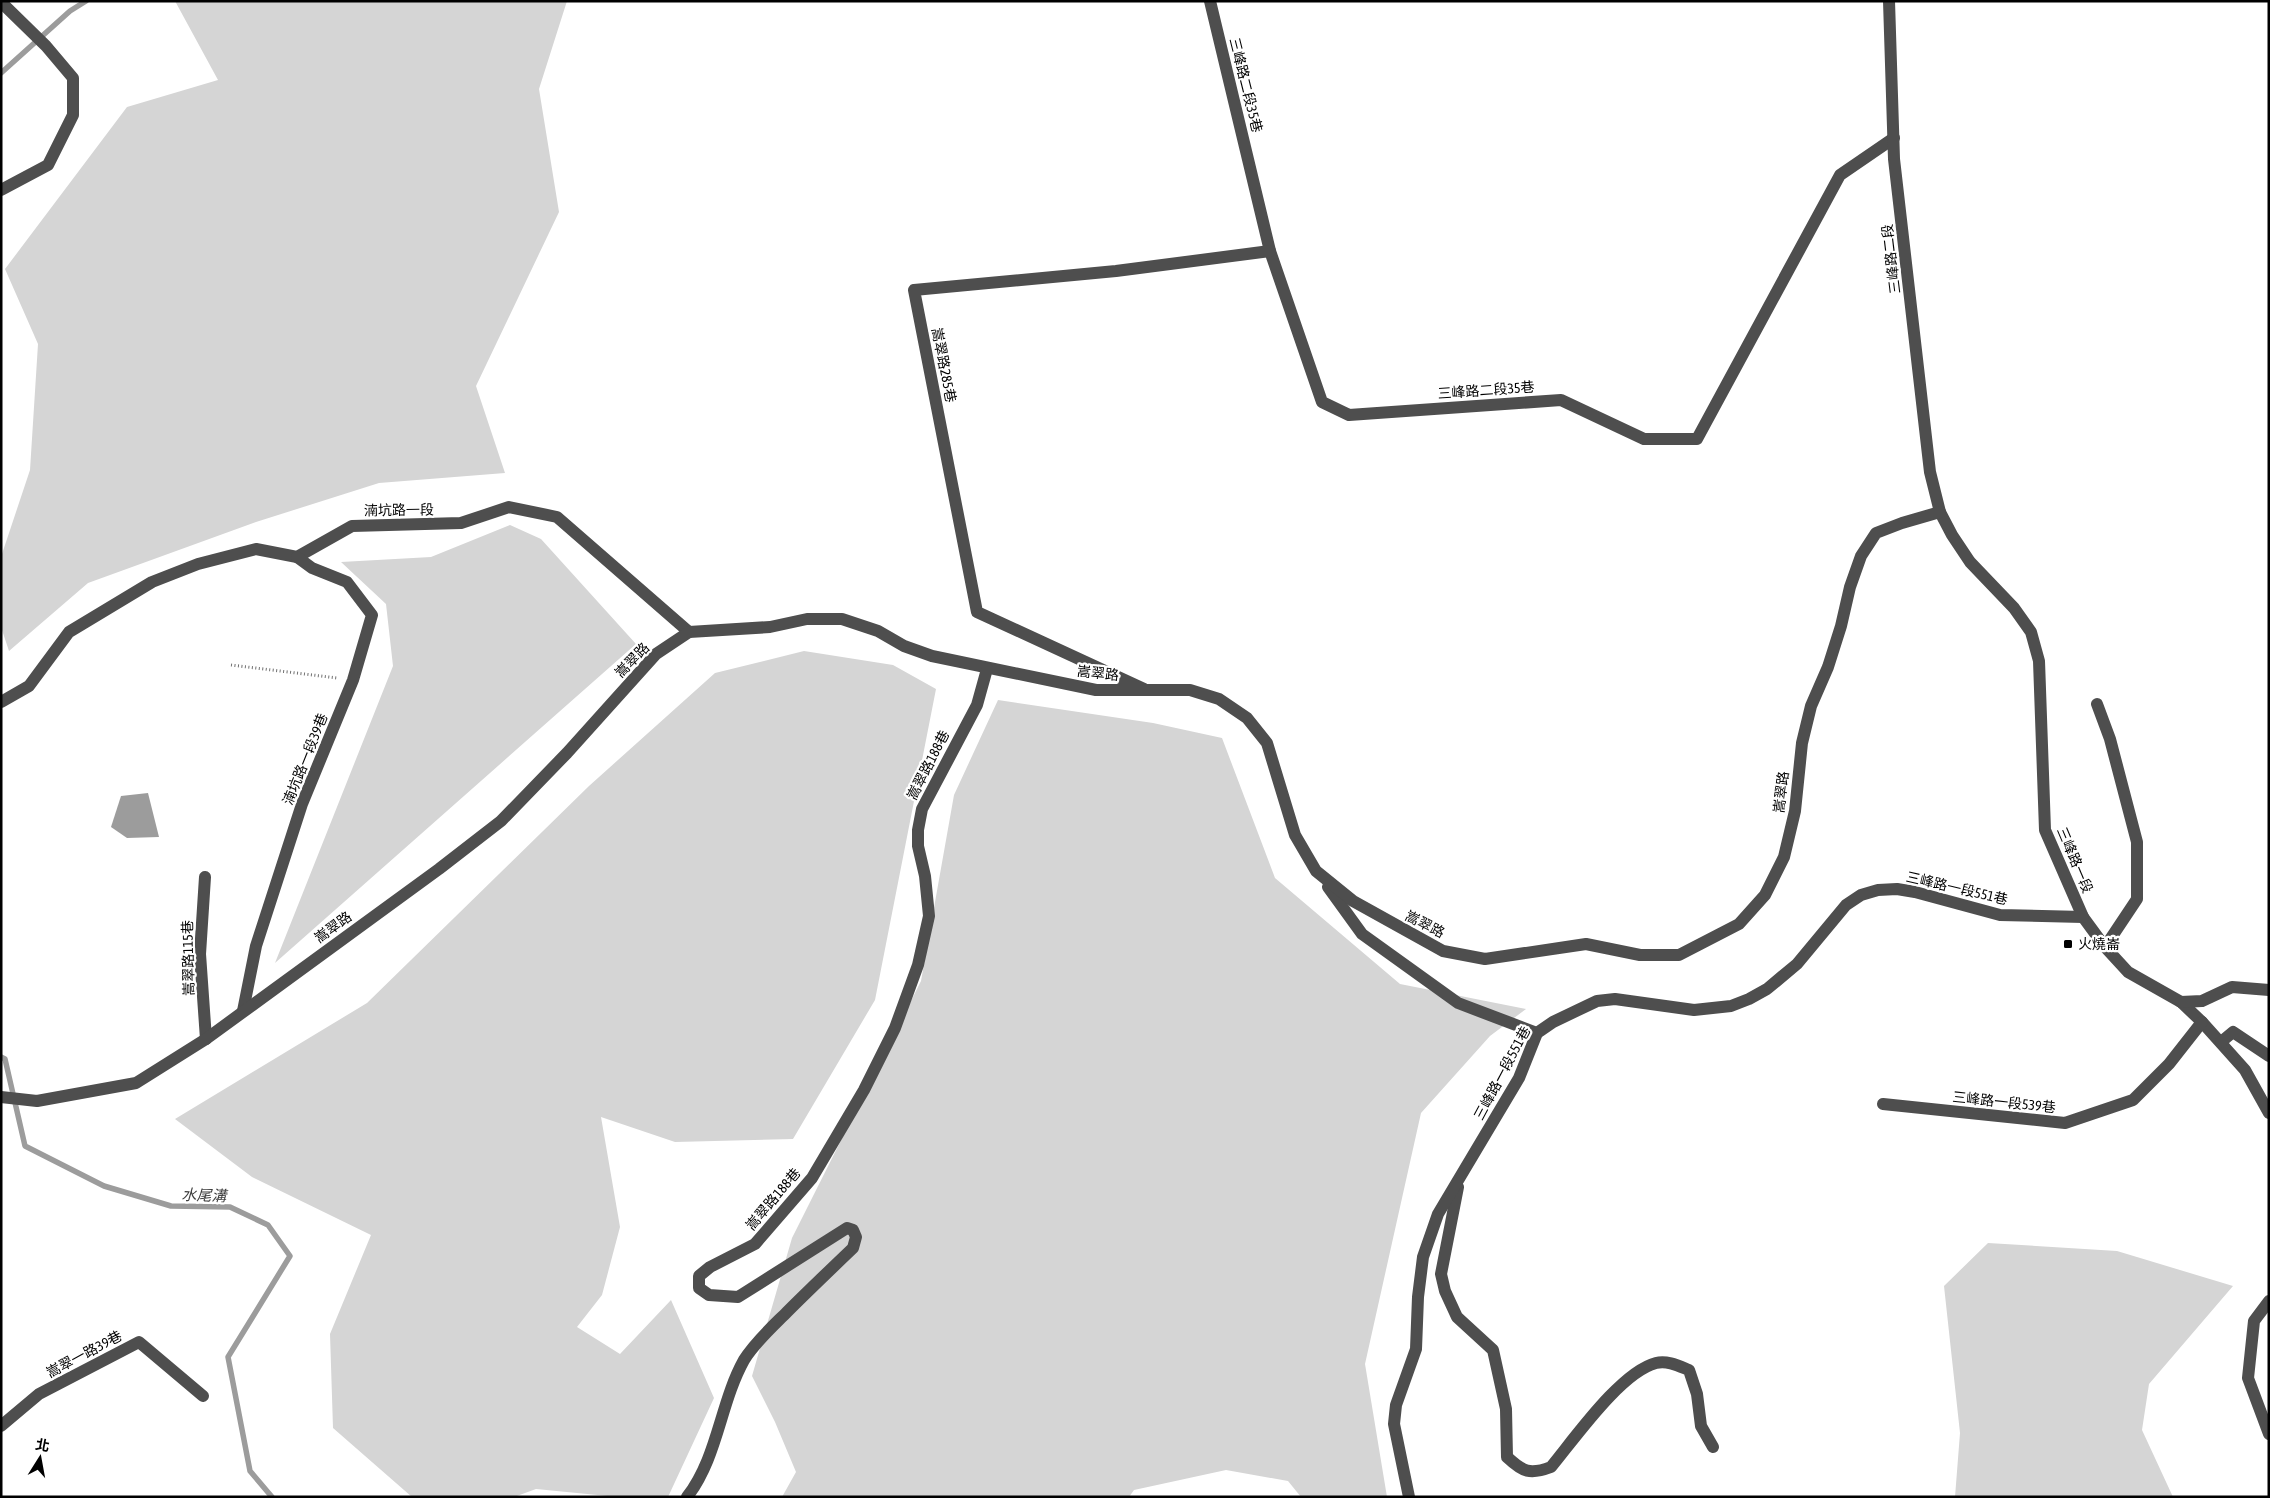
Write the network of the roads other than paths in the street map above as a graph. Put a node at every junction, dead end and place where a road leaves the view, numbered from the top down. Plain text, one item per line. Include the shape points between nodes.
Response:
1 (1210, 1) edge
2 (1889, 1) edge
3 (1, 2) edge
4 (1894, 138) junction
5 (1, 190) edge
6 (1270, 251) junction
7 (1940, 512) junction
8 (297, 557) junction
9 (689, 632) junction
10 (988, 669) junction
11 (1149, 691) junction
12 (1, 702) edge
13 (2097, 704) dead end
14 (1316, 871) junction
15 (204, 877) dead end
16 (2083, 917) junction
17 (2105, 947) junction
18 (2269, 990) edge
19 (2181, 1002) junction
20 (243, 1011) junction
21 (2202, 1022) junction
22 (1537, 1033) junction
23 (206, 1038) junction
24 (2220, 1042) junction
25 (2269, 1056) edge
26 (2, 1098) edge
27 (1883, 1104) dead end
28 (2269, 1113) edge
29 (1460, 1177) junction
30 (2269, 1301) edge
31 (203, 1396) dead end
32 (1, 1426) edge
33 (2269, 1434) edge
34 (1713, 1447) dead end
35 (687, 1497) edge
36 (1409, 1497) edge

1 - 6 street, 三峰路二段35巷
2 - 4 street, 三峰路二段
3 - 5 street via 73,78 73,115 48,165
4 - 6 street, 三峰路二段35巷 via 1840,175 1697,439 1644,439 1561,400 1349,415 1322,402
4 - 7 street, 三峰路二段 via 1930,472
6 - 11 street, 嵩翠路285巷 via 1116,271 914,290 977,612
7 - 14 street, 嵩翠路 via 1876,533 1861,556 1828,667 1811,706 1802,743 1795,811 1784,857 1765,895 1739,924 1715,938 1679,955 1640,955 1586,944 1485,959 1444,951 1392,925 1353,901
7 - 16 street, 三峰路一段 via 1970,562 2014,608 2031,632 2039,661 2045,830
8 - 9 street, 湳坑路一段 via 352,526 461,523 509,507 557,517
8 - 12 street via 256,549 198,564 152,582 68,632 30,686
8 - 20 street, 湳坑路一段39巷 via 312,568 347,582 372,615 353,680 302,804 256,946
9 - 10 street, 嵩翠路 via 770,627 807,619 842,619 878,631 904,646 932,656
9 - 20 street, 嵩翠路 via 656,654 501,821
10 - 11 street, 嵩翠路 via 1096,690
10 - 35 street, 嵩翠路188巷 via 977,706 922,810 918,846 929,916 918,965 895,1028 864,1090 812,1178 755,1244 699,1276 699,1288 709,1295 738,1297 847,1228 853,1230 856,1237 853,1248 769,1330 745,1359 718,1433
11 - 14 street, 嵩翠路 via 1190,690 1219,699 1246,718 1267,743 1295,835
13 - 17 street via 2110,738 2137,842 2137,899
14 - 22 street via 1362,934 1378,946 1458,1003
15 - 23 street, 嵩翠路115巷 via 200,954
16 - 17 street, 三峰路一段
16 - 22 street, 三峰路一段551巷 via 2000,915 1915,892 1878,890 1861,895 1846,905 1797,964 1767,989 1749,999 1731,1006 1694,1010 1615,999 1597,1001
17 - 19 street, 三峰路一段 via 2128,972
18 - 19 street via 2232,987 2202,1001
19 - 21 street, 三峰路一段
20 - 23 street, 嵩翠路
21 - 24 street, 三峰路一段
21 - 27 street, 三峰路一段539巷 via 2133,1100 2065,1123
22 - 29 street, 三峰路一段551巷 via 1519,1078
23 - 26 street, 嵩翠路 via 136,1083 37,1101
24 - 25 street via 2233,1032
24 - 28 street, 三峰路一段 via 2245,1070
29 - 34 street via 1441,1274 1457,1317 1493,1350 1506,1409 1507,1458 1520,1469 1537,1473 1551,1467 1619,1386 1640,1369 1658,1362 1672,1363 1689,1370 1697,1394 1701,1426
29 - 36 street, 三峰路一段551巷 via 1438,1214 1423,1257 1416,1349 1396,1406 1396,1443
30 - 33 street via 2254,1321 2248,1378
31 - 32 street, 嵩翠一路39巷 via 139,1342 39,1394

